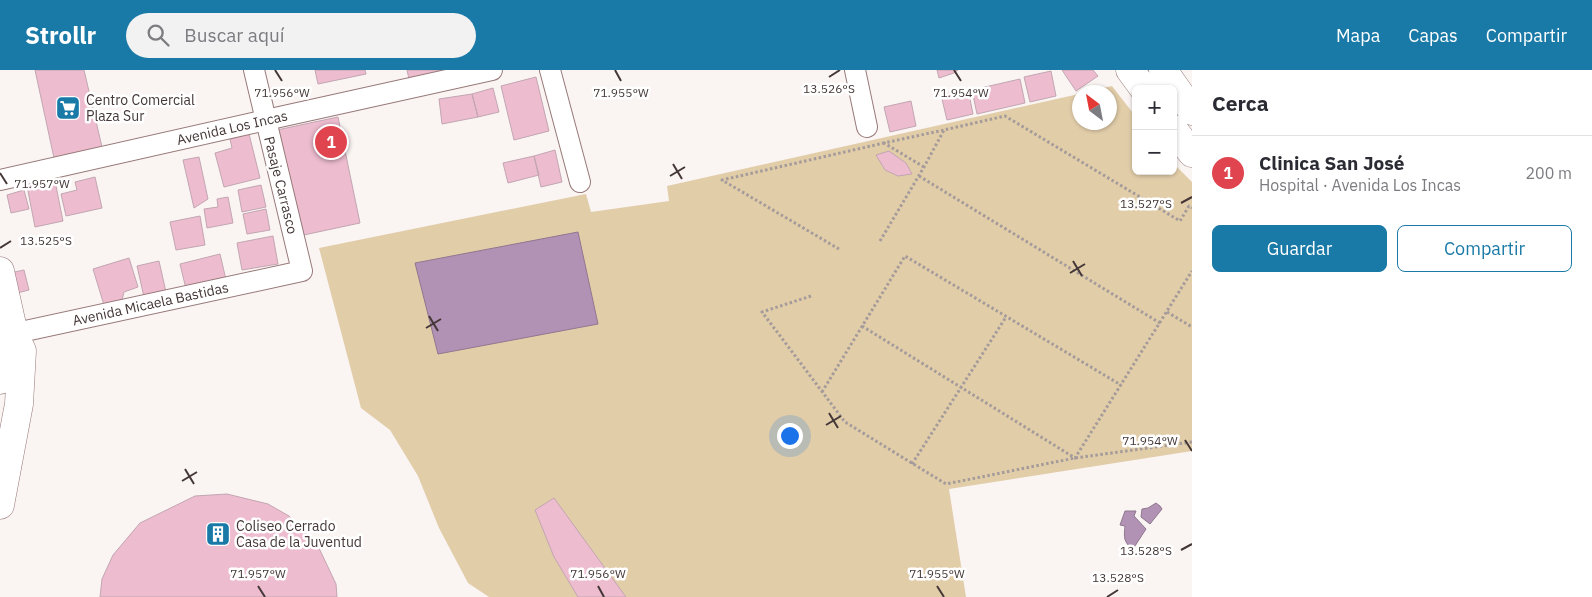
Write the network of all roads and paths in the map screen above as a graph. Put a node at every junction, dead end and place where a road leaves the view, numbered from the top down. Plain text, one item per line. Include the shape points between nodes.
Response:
1 (254, 70) edge
2 (492, 70) edge
3 (550, 70) edge
4 (855, 70) edge
5 (1130, 70) edge
6 (1163, 70) edge
7 (1141, 85) edge
8 (1189, 102) edge
9 (266, 120) junction
10 (867, 127) dead end
11 (944, 130) junction
12 (1174, 130) edge
13 (884, 143) junction
14 (1192, 153) edge
15 (924, 167) junction
16 (919, 176) junction
17 (0, 180) edge
18 (580, 182) dead end
19 (1192, 208) edge
20 (880, 241) dead end
21 (839, 250) dead end
22 (302, 270) joint
23 (0, 271) edge
24 (1192, 271) edge
25 (811, 296) dead end
26 (1167, 312) junction
27 (1006, 316) junction
28 (1160, 323) junction
29 (862, 326) junction
30 (1192, 327) edge
31 (7, 335) edge
32 (0, 380) edge
33 (1121, 385) junction
34 (961, 387) junction
35 (822, 392) junction
36 (6, 440) edge
37 (1192, 442) edge
38 (1075, 458) junction
39 (912, 464) junction
40 (0, 506) edge

1 - 9 street, Pasaje Carrasco
2 - 9 street, Avenida Los Incas
3 - 18 street
4 - 10 street
5 - 7 street
6 - 8 street
9 - 17 street, Avenida Los Incas
9 - 22 street, Pasaje Carrasco
11 - 13 path
11 - 15 path
11 - 19 path via 1006,116 1180,221 1189,206
12 - 14 street
13 - 15 path
13 - 21 path via 722,180
15 - 16 path
16 - 20 path
16 - 28 path
22 - 31 street, Avenida Micaela Bastidas
23 - 31 street
24 - 26 path
25 - 35 path via 762,312
26 - 28 path
26 - 30 path
27 - 29 path via 905,256
27 - 33 path
27 - 34 path
28 - 33 path
29 - 34 path
29 - 35 path
31 - 32 street
31 - 36 street via 22,351 19,404
33 - 38 path
34 - 38 path
34 - 39 path
35 - 39 path via 844,422
36 - 40 street
37 - 38 path
38 - 39 path via 946,484

